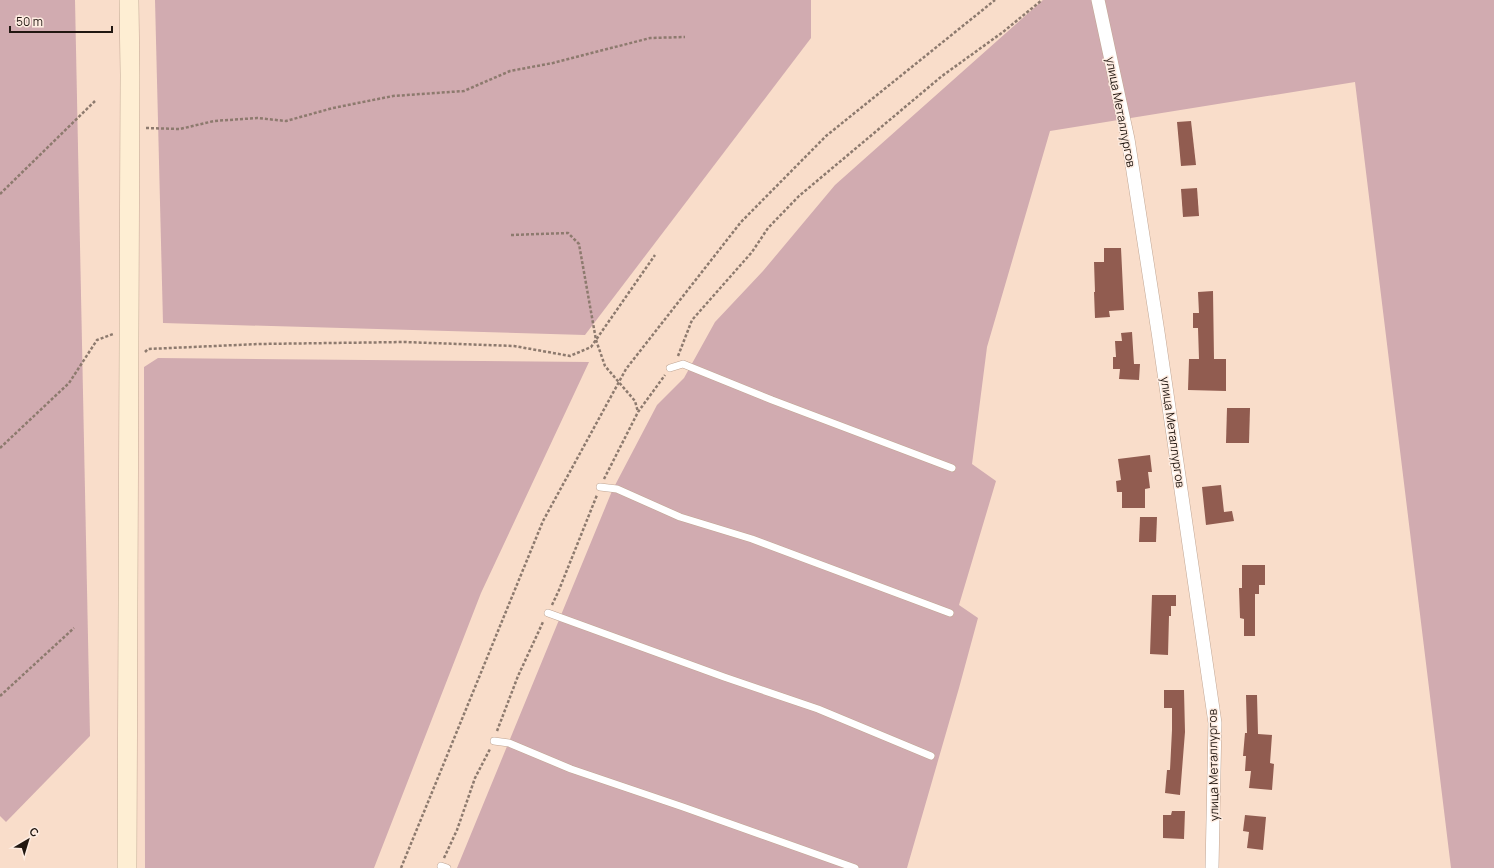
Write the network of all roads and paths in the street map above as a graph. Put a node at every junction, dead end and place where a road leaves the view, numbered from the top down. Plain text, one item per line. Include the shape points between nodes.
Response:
1 (129, 0) edge
2 (995, 0) edge
3 (1042, 0) edge
4 (1098, 0) edge
5 (685, 37) dead end
6 (95, 101) dead end
7 (129, 128) junction
8 (0, 194) edge
9 (511, 236) dead end
10 (655, 255) dead end
11 (129, 328) junction
12 (596, 340) junction
13 (128, 364) junction
14 (670, 368) junction
15 (619, 383) junction
16 (638, 412) junction
17 (0, 448) edge
18 (952, 468) dead end
19 (600, 487) junction
20 (950, 612) dead end
21 (548, 613) junction
22 (74, 628) dead end
23 (0, 696) edge
24 (494, 741) junction
25 (932, 756) dead end
26 (444, 867) edge
27 (127, 868) edge
28 (400, 868) edge
29 (855, 868) edge
30 (1212, 868) edge

1 - 7 street
2 - 15 path via 826,136 741,222 626,369
3 - 14 path via 942,76 799,196 768,228 752,252 692,320 677,359
4 - 30 street, улица Металлургов via 1128,140 1160,340 1215,723
5 - 7 path via 650,38 553,63 510,71 464,91 393,96 286,121 257,118 214,121 180,129
6 - 8 path
7 - 11 street
9 - 12 path via 568,233 579,244
10 - 12 path
11 - 13 street
11 - 17 path via 97,340 69,383
12 - 13 path via 591,347 570,356 514,346 404,342 259,344 148,349
12 - 15 path via 605,366
13 - 27 street
14 - 16 path
14 - 18 lane via 683,364
15 - 16 path via 635,401
15 - 28 path via 543,521
16 - 19 path
19 - 20 lane via 617,489 680,517 752,539
19 - 21 path
21 - 24 path via 518,676
21 - 25 lane via 818,709
22 - 23 path
24 - 26 path via 475,778
24 - 29 lane via 509,742 571,769

